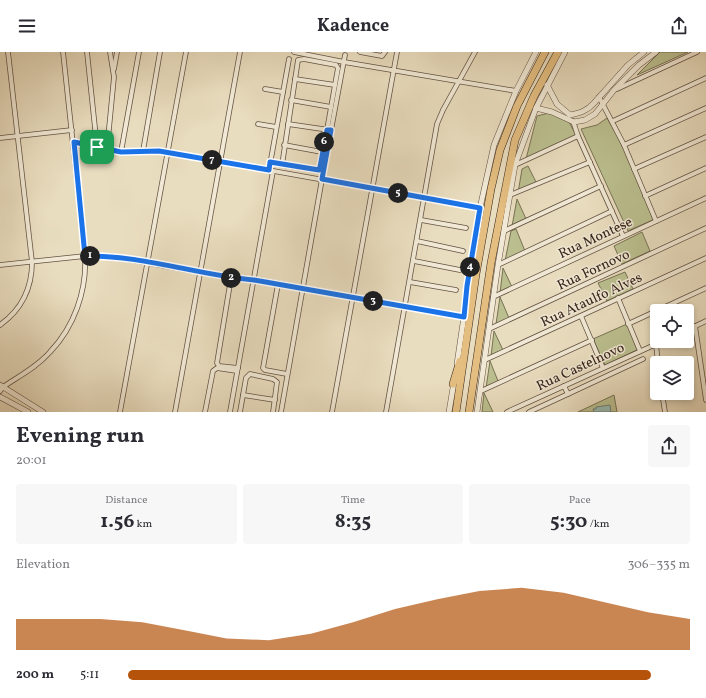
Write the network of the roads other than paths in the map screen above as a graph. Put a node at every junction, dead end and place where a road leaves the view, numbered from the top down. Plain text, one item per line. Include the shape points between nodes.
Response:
1 (8, 52) edge
2 (63, 52) edge
3 (87, 52) edge
4 (110, 52) edge
5 (117, 52) edge
6 (139, 52) edge
7 (160, 52) edge
8 (186, 52) edge
9 (240, 52) edge
10 (295, 52) edge
11 (360, 52) edge
12 (385, 52) edge
13 (397, 52) edge
14 (475, 52) edge
15 (536, 52) edge
16 (545, 52) edge
17 (558, 52) edge
18 (565, 52) edge
19 (644, 52) edge
20 (656, 52) edge
21 (697, 52) edge
22 (346, 55) dead end
23 (289, 59) dead end
24 (344, 62) junction
25 (394, 70) junction
26 (114, 76) junction
27 (706, 78) edge
28 (295, 79) junction
29 (459, 81) junction
30 (334, 85) junction
31 (547, 85) junction
32 (264, 89) dead end
33 (614, 90) junction
34 (516, 91) junction
35 (283, 92) junction
36 (600, 97) junction
37 (291, 100) junction
38 (603, 104) junction
39 (330, 107) junction
40 (536, 108) junction
41 (706, 108) edge
42 (570, 115) junction
43 (613, 121) junction
44 (574, 122) junction
45 (258, 124) dead end
46 (288, 124) junction
47 (276, 127) junction
48 (72, 130) junction
49 (329, 130) junction
50 (18, 135) junction
51 (578, 136) junction
52 (706, 137) edge
53 (0, 138) edge
54 (74, 142) junction
55 (284, 145) junction
56 (624, 145) junction
57 (97, 147) junction
58 (108, 149) junction
59 (142, 151) junction
60 (121, 152) junction
61 (168, 152) junction
62 (322, 152) junction
63 (220, 161) junction
64 (270, 162) junction
65 (590, 162) junction
66 (282, 165) junction
67 (515, 165) junction
68 (706, 168) edge
69 (634, 169) junction
70 (271, 171) junction
71 (322, 179) junction
72 (601, 186) junction
73 (372, 188) junction
74 (510, 195) junction
75 (646, 196) junction
76 (424, 198) junction
77 (706, 198) edge
78 (480, 208) junction
79 (612, 211) junction
80 (420, 220) junction
81 (656, 221) junction
82 (466, 228) dead end
83 (706, 228) edge
84 (504, 231) junction
85 (623, 236) junction
86 (417, 241) junction
87 (464, 251) dead end
88 (85, 256) junction
89 (706, 258) edge
90 (414, 261) junction
91 (32, 262) junction
92 (148, 262) junction
93 (0, 265) edge
94 (498, 265) junction
95 (460, 270) dead end
96 (201, 271) junction
97 (231, 278) junction
98 (254, 280) junction
99 (410, 282) junction
100 (278, 284) junction
101 (706, 288) edge
102 (303, 289) junction
103 (456, 290) dead end
104 (493, 297) junction
105 (352, 298) junction
106 (618, 298) junction
107 (405, 306) junction
108 (581, 316) junction
109 (464, 317) junction
110 (706, 321) edge
111 (628, 324) junction
112 (0, 325) edge
113 (695, 326) joint
114 (489, 329) junction
115 (468, 336) junction
116 (592, 340) junction
117 (650, 347) edge
118 (640, 351) junction
119 (485, 360) junction
120 (643, 360) dead end
121 (603, 368) junction
122 (237, 369) junction
123 (288, 374) junction
124 (453, 384) junction
125 (564, 386) junction
126 (1, 388) edge
127 (481, 391) junction
128 (568, 394) junction
129 (243, 395) junction
130 (0, 397) edge
131 (275, 400) junction
132 (663, 400) edge
133 (706, 400) edge
134 (28, 412) edge
135 (43, 412) edge
136 (120, 412) edge
137 (175, 412) edge
138 (205, 412) edge
139 (230, 412) edge
140 (240, 412) edge
141 (273, 412) edge
142 (281, 412) edge
143 (332, 412) edge
144 (386, 412) edge
145 (449, 412) edge
146 (456, 412) edge
147 (469, 412) edge
148 (477, 412) edge
149 (507, 412) edge
150 (529, 412) edge
151 (665, 412) edge

1 - 50 street
2 - 48 street
3 - 57 street
4 - 26 street
5 - 26 street
6 - 60 street
7 - 59 street
8 - 61 street
9 - 63 street
10 - 24 street
11 - 12 street via 382,56
13 - 25 street
14 - 29 street
15 - 34 street
16 - 115 main road via 517,106 500,150 491,189
17 - 147 main road via 534,96 515,140 491,263
18 - 31 street
19 - 36 street via 628,65
20 - 33 street
21 - 33 street
22 - 24 street
23 - 35 street
24 - 25 street
24 - 49 street
25 - 29 street
25 - 73 street
26 - 58 street
27 - 43 street
28 - 30 street
28 - 30 street via 298,62 304,59 336,65 338,68
28 - 37 street
29 - 34 street
29 - 76 street via 437,124
30 - 39 street
31 - 40 street
31 - 42 street via 557,104
32 - 35 street
33 - 38 street
34 - 78 street via 494,145
35 - 47 street
36 - 38 street
36 - 42 street via 588,109
37 - 39 street
37 - 46 street
38 - 43 street
38 - 44 street via 590,117
39 - 49 street
40 - 44 street
40 - 67 street
41 - 56 street
42 - 44 street
43 - 56 street
44 - 51 street
45 - 47 street
46 - 49 street
46 - 55 street
47 - 64 street
48 - 50 street
48 - 54 street
49 - 62 street
49 - 71 street
50 - 53 street
50 - 91 street
51 - 65 street
51 - 67 street
52 - 69 street
54 - 57 street
54 - 88 street
55 - 62 street
55 - 66 street
56 - 69 street
57 - 58 street
58 - 60 street
59 - 60 street
59 - 61 street
61 - 63 street
61 - 92 street
62 - 66 street via 319,170
63 - 70 street
63 - 96 street
64 - 66 street
64 - 70 street
65 - 72 street
65 - 74 street
67 - 74 street
68 - 75 street
69 - 75 street
70 - 71 street
70 - 98 street
71 - 73 street
71 - 102 street
72 - 79 street
72 - 84 street
73 - 76 street
73 - 105 street
74 - 84 street
75 - 81 street
76 - 78 street
76 - 80 street
77 - 81 street, Rua Montese
78 - 109 street
79 - 85 street
79 - 94 street
80 - 82 street
80 - 86 street
81 - 85 street, Rua Montese
83 - 114 street, Rua Fornovo
84 - 94 street
85 - 104 street, Rua Montese
86 - 87 street
86 - 90 street
88 - 91 street
88 - 92 street via 110,256
88 - 126 street via 84,287 66,331 46,357
89 - 106 street, Rua Ataulfo Alves
90 - 95 street
90 - 99 street
91 - 93 street
91 - 112 street via 32,276 23,298 16,310
92 - 96 street
92 - 136 street
94 - 104 street
96 - 97 street
96 - 137 street
97 - 98 street
97 - 122 street via 217,364
98 - 100 street
98 - 122 street
99 - 103 street
99 - 107 street
100 - 102 street
100 - 123 street via 263,368
101 - 111 street
102 - 105 street
102 - 123 street
104 - 114 street
105 - 107 street
105 - 143 street
106 - 108 street, Rua Ataulfo Alves
106 - 111 street
107 - 109 street
107 - 144 street
108 - 116 street
108 - 119 street, Rua Ataulfo Alves
109 - 124 street
110 - 113 street
111 - 118 street
113 - 133 street
114 - 119 street
115 - 124 main road
115 - 146 main road
116 - 121 street
116 - 127 street
117 - 118 street, Rua Castelnovo
118 - 121 street, Rua Castelnovo
119 - 127 street
120 - 128 street
121 - 125 street, Rua Castelnovo
122 - 138 street via 217,368 213,371
122 - 139 street
123 - 142 street
124 - 145 street
125 - 128 street
125 - 149 street, Rua Castelnovo
126 - 135 street
127 - 148 street
128 - 150 street
129 - 131 street
129 - 131 street via 246,378 252,374 276,381 278,384
129 - 140 street
130 - 134 street
131 - 141 street
132 - 151 street

